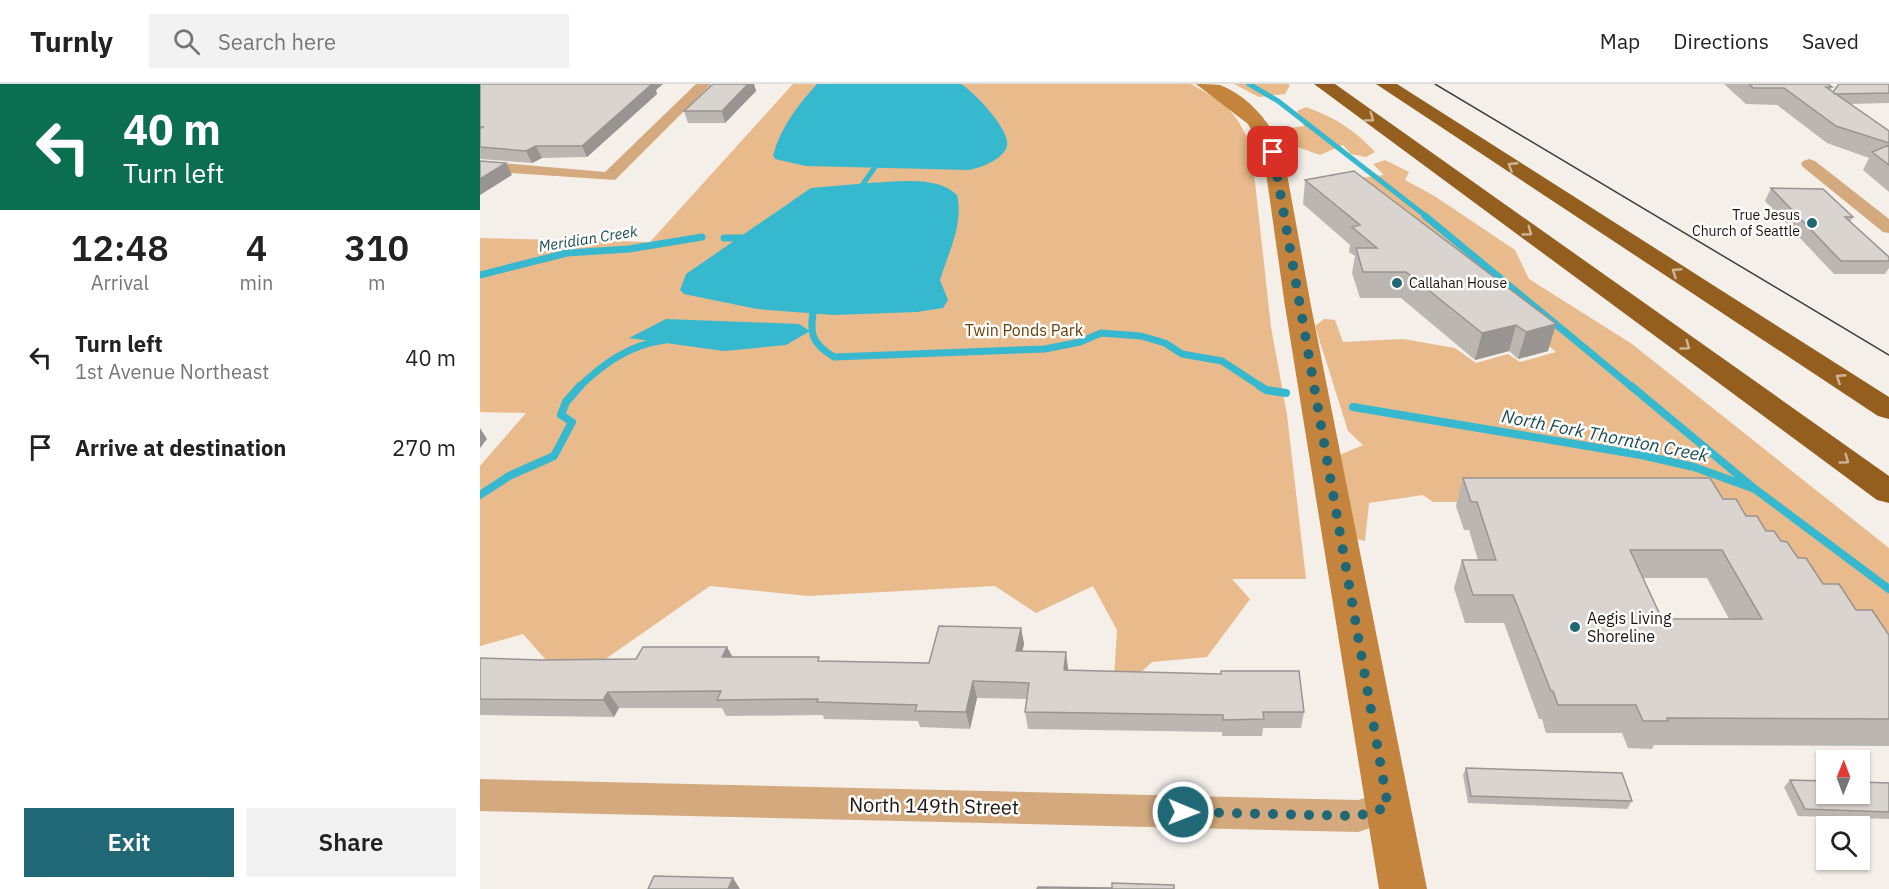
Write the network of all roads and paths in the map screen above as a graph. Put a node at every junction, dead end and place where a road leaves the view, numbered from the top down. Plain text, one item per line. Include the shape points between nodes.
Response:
1 (704, 84) edge
2 (1205, 84) edge
3 (1323, 84) edge
4 (1385, 84) edge
5 (1809, 164) dead end
6 (480, 166) edge
7 (1889, 228) edge
8 (1889, 410) edge
9 (1889, 492) edge
10 (480, 795) edge
11 (1388, 807) junction
12 (1403, 889) edge

1 - 6 street via 609,177
2 - 11 street via 1254,117 1269,138 1273,152
3 -> 9 highway
8 -> 4 highway
5 - 7 street
10 - 11 street, North 149th Street via 1358,816
11 - 12 street

